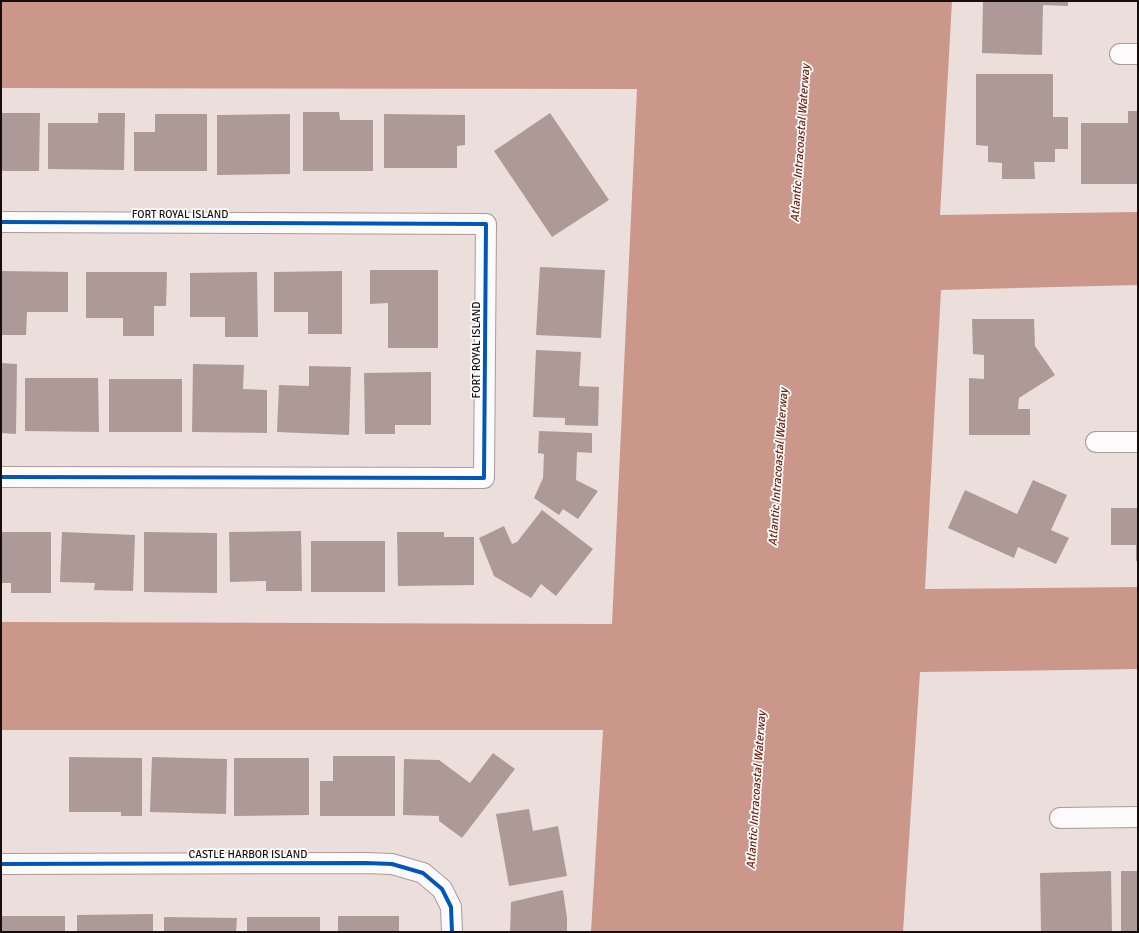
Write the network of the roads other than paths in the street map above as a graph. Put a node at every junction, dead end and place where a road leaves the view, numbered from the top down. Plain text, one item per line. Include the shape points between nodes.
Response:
1 (1, 222) edge
2 (1096, 442) dead end
3 (1138, 442) edge
4 (1, 477) edge
5 (1138, 817) edge
6 (1060, 818) dead end
7 (1, 864) edge
8 (452, 932) edge

1 - 4 street, FORT ROYAL ISLAND via 486,224 486,232 484,478
2 - 3 street
5 - 6 street
7 - 8 street, CASTLE HARBOR ISLAND via 392,864 423,873 442,889 451,907

